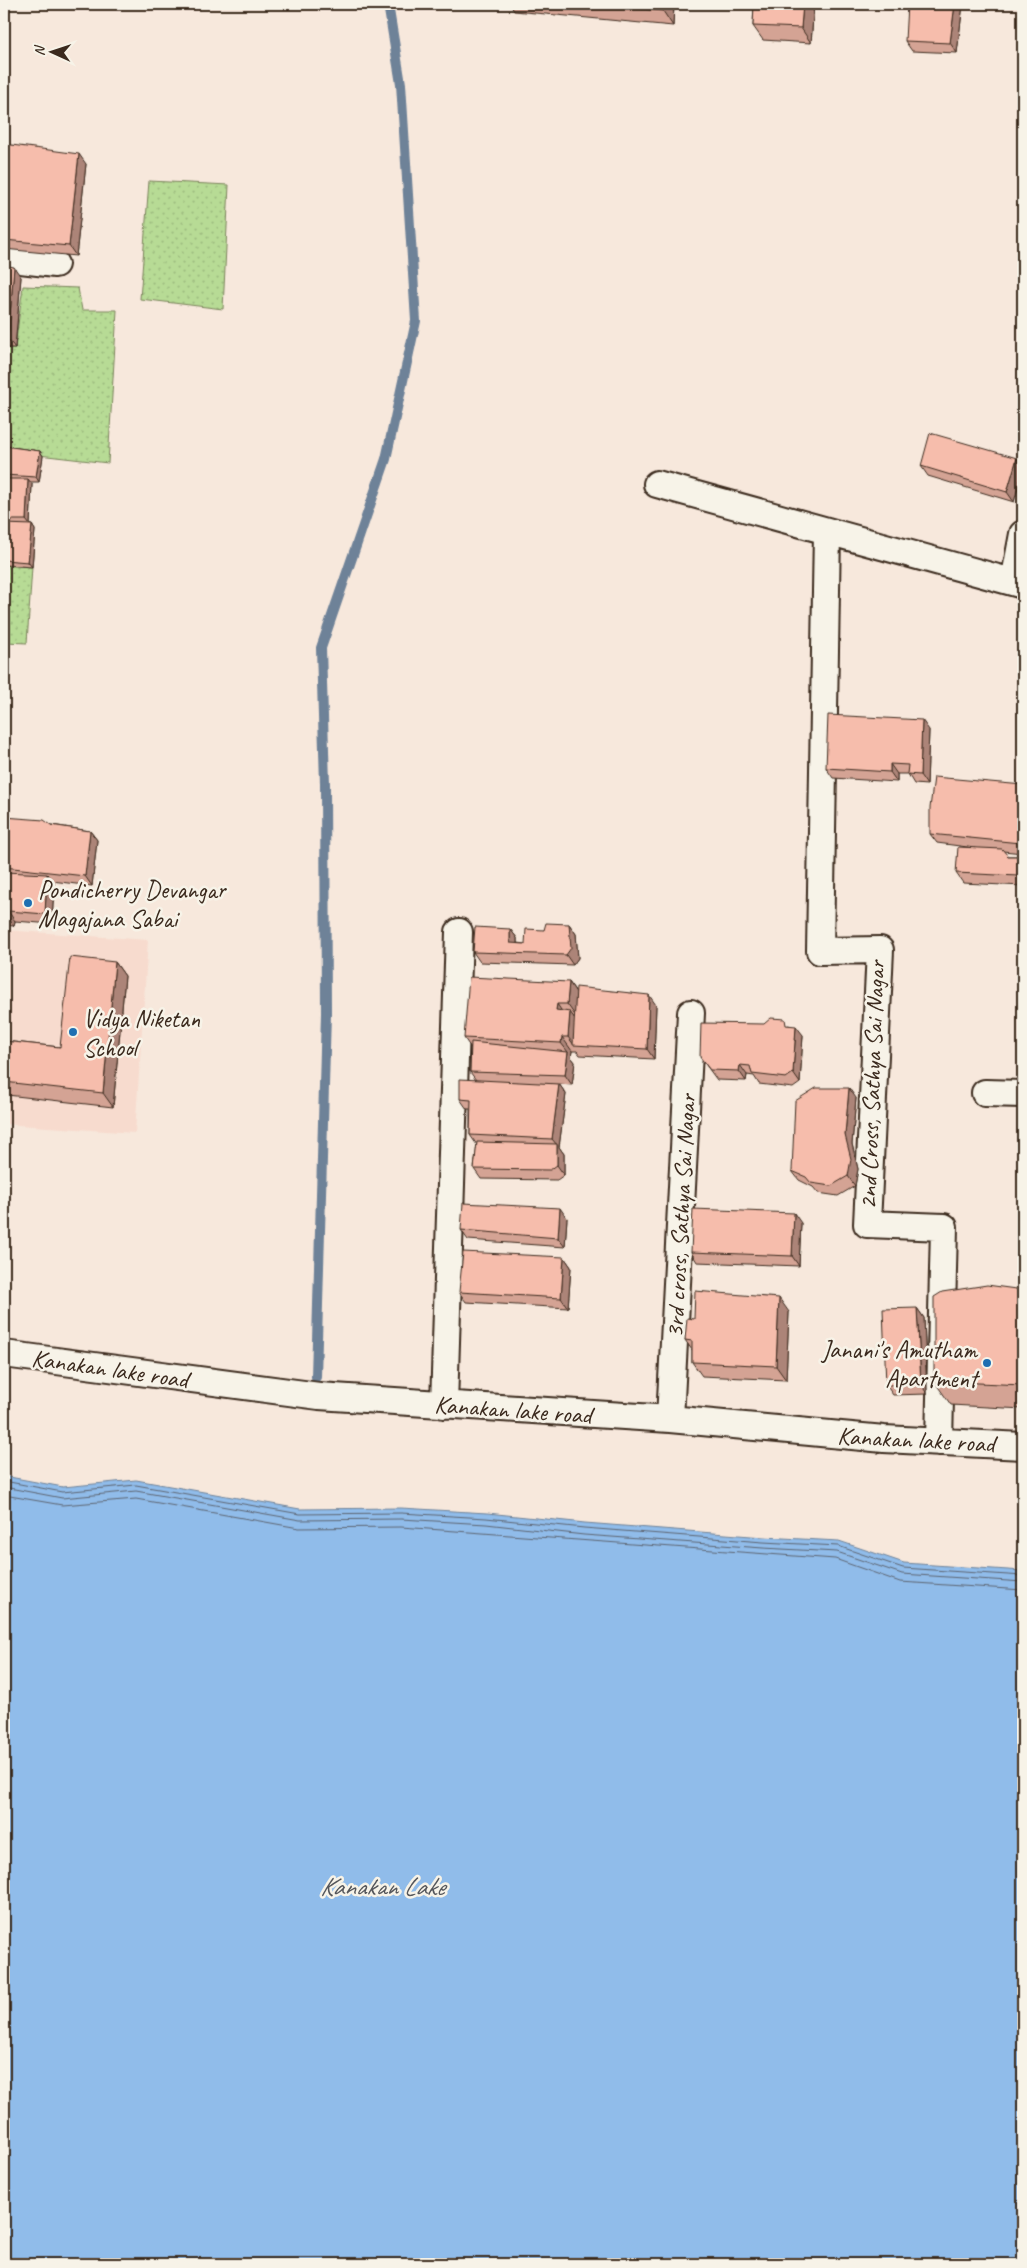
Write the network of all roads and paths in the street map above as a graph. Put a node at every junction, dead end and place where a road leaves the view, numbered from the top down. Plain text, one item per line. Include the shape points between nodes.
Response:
1 (4, 258) edge
2 (55, 264) dead end
3 (657, 484) dead end
4 (827, 531) junction
5 (1023, 534) edge
6 (1019, 583) edge
7 (459, 932) dead end
8 (691, 1014) dead end
9 (985, 1093) dead end
10 (1023, 1094) edge
11 (4, 1354) edge
12 (444, 1405) junction
13 (670, 1419) junction
14 (939, 1442) junction
15 (1023, 1446) edge

1 - 2 street
3 - 4 street
4 - 6 street
4 - 14 street, 2nd Cross, Sathya Sai Nagar via 820,951 880,950 867,1224 944,1227
5 - 6 street
7 - 12 street
8 - 13 street, 3rd cross, Sathya Sai Nagar
9 - 10 street
11 - 12 street, Kanakan lake road via 319,1396
12 - 13 street, Kanakan lake road
13 - 14 street, Kanakan lake road
14 - 15 street, Kanakan lake road

